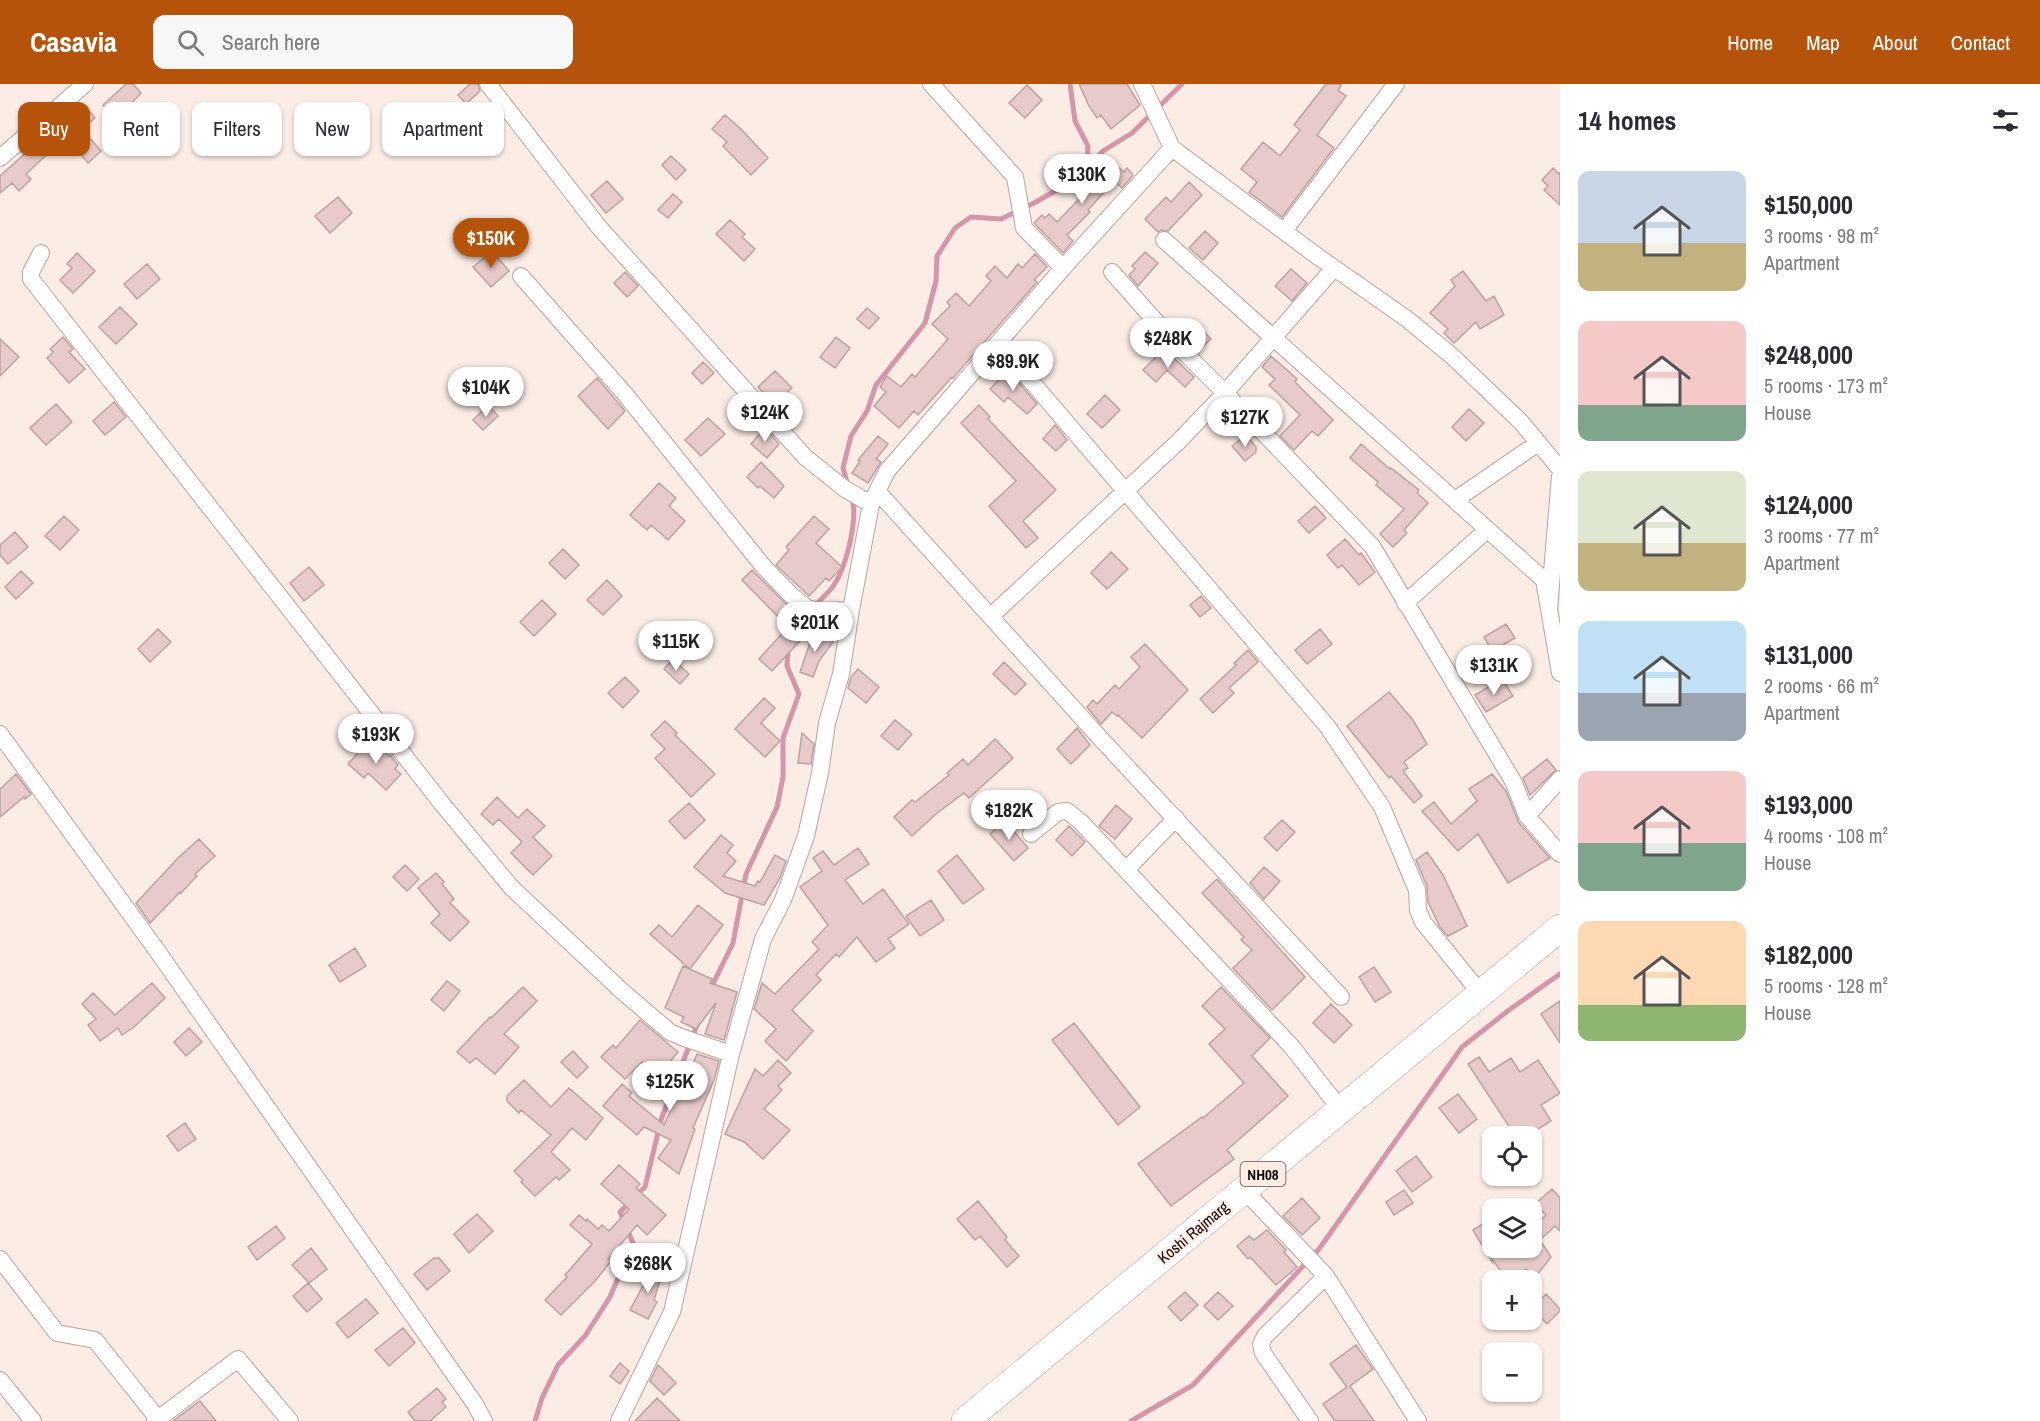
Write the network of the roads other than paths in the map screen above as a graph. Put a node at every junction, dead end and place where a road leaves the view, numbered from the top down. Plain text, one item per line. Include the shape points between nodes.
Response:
1 (85, 84) edge
2 (488, 84) edge
3 (932, 84) edge
4 (1142, 84) edge
5 (1396, 84) edge
6 (1172, 148) junction
7 (0, 158) edge
8 (1284, 231) junction
9 (1164, 240) dead end
10 (41, 253) dead end
11 (1063, 268) junction
12 (1334, 268) junction
13 (1112, 272) dead end
14 (521, 276) dead end
15 (1274, 339) junction
16 (999, 344) junction
17 (1225, 393) junction
18 (1538, 443) junction
19 (1560, 469) edge
20 (1560, 476) edge
21 (1125, 492) junction
22 (863, 495) junction
23 (1455, 500) junction
24 (1487, 530) junction
25 (1405, 603) junction
26 (1549, 609) junction
27 (851, 610) junction
28 (990, 616) junction
29 (1560, 673) edge
30 (0, 734) edge
31 (1560, 779) edge
32 (1527, 816) junction
33 (1176, 818) junction
34 (1030, 834) dead end
35 (1560, 854) edge
36 (1126, 870) junction
37 (1560, 928) edge
38 (1481, 994) junction
39 (1341, 997) dead end
40 (732, 1054) junction
41 (1341, 1110) junction
42 (1244, 1190) junction
43 (0, 1259) edge
44 (1322, 1272) junction
45 (0, 1380) edge
46 (157, 1420) edge
47 (33, 1421) edge
48 (290, 1421) edge
49 (484, 1421) edge
50 (619, 1421) edge
51 (965, 1421) edge
52 (1310, 1421) edge
53 (1418, 1421) edge

1 - 7 street
2 - 22 street via 598,226 805,457
3 - 11 street via 1015,177 1023,228
4 - 6 street
5 - 8 street
6 - 8 street
6 - 11 street
8 - 12 street
9 - 15 street
10 - 40 street via 31,279 511,887 670,1032
11 - 16 street
12 - 15 street
12 - 18 street via 1407,318 1452,356
13 - 17 street
14 - 27 street via 625,394 763,566 813,609
15 - 17 street
15 - 23 street
16 - 21 street
16 - 22 street
17 - 21 street
17 - 25 street via 1372,546
18 - 19 street
18 - 23 street
20 - 26 street
21 - 28 street
21 - 38 street via 1327,726 1382,807 1417,890 1423,922
22 - 27 street
22 - 28 street
23 - 24 street
24 - 25 street
24 - 26 street via 1544,580
25 - 32 street via 1513,781
26 - 29 street
27 - 40 street via 806,836 783,900 763,939
28 - 33 street
30 - 49 street via 158,952
31 - 32 street
32 - 35 street
33 - 36 street
33 - 39 street
34 - 36 street via 1058,812 1067,811
36 - 41 street via 1292,1047
37 - 38 main road, Koshi Rajmarg / NH08
38 - 41 main road, Koshi Rajmarg / NH08
40 - 50 street via 672,1312
41 - 42 main road, Koshi Rajmarg / NH08
42 - 44 street
42 - 51 main road, Koshi Rajmarg / NH08
43 - 46 street via 57,1333 95,1340
44 - 52 street via 1261,1344 1263,1353
44 - 53 street
45 - 47 street
46 - 48 street via 238,1359

